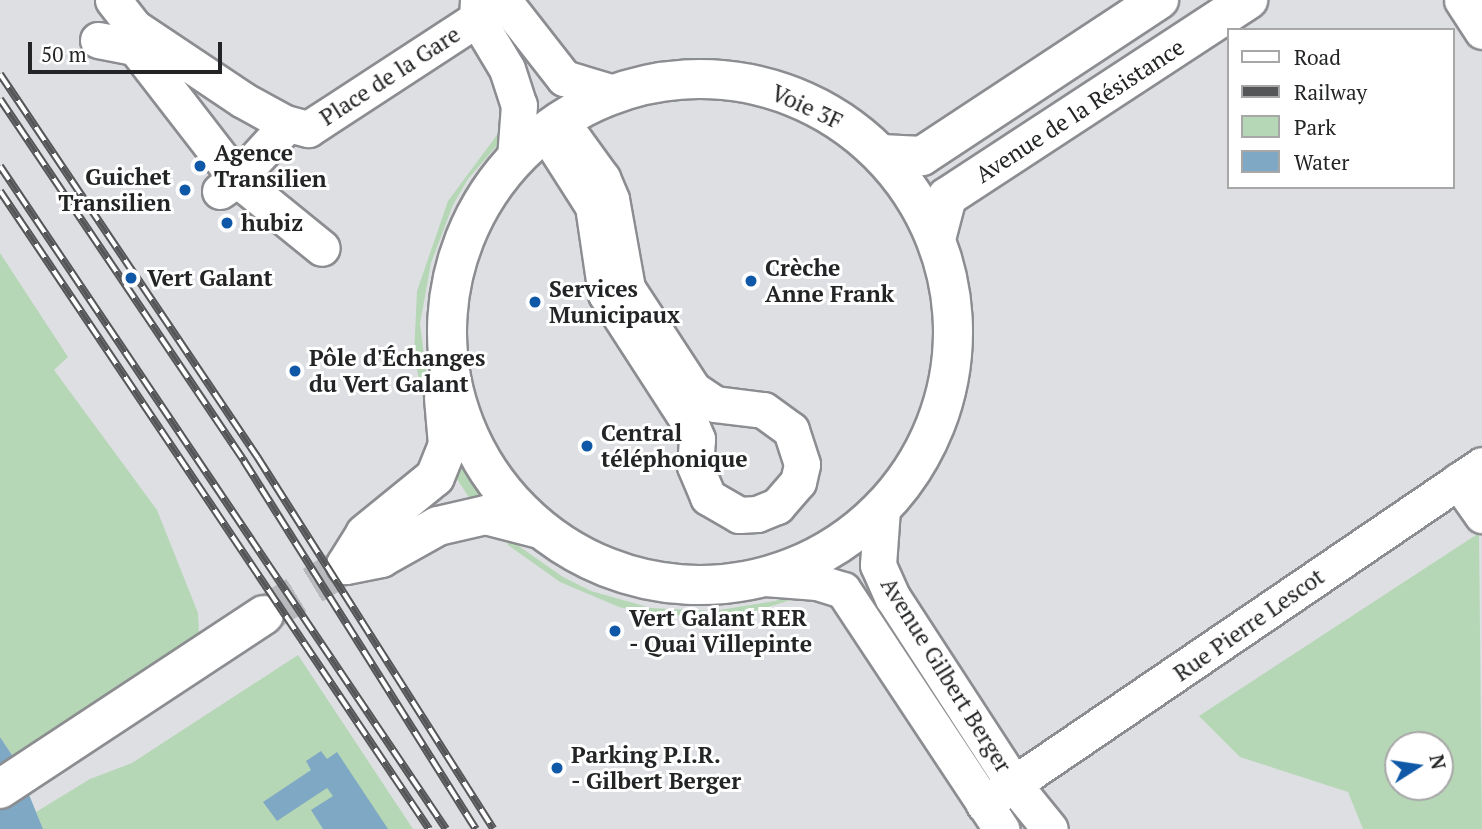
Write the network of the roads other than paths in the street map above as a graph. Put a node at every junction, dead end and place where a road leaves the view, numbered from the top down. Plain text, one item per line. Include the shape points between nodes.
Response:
1 (1159, 0) edge
2 (1248, 0) edge
3 (1462, 0) edge
4 (486, 6) edge
5 (131, 20) edge
6 (1482, 31) edge
7 (98, 40) dead end
8 (614, 93) junction
9 (552, 125) junction
10 (280, 132) dead end
11 (881, 154) junction
12 (515, 158) junction
13 (229, 185) junction
14 (936, 239) junction
15 (322, 248) dead end
16 (448, 369) junction
17 (1470, 473) edge
18 (882, 509) junction
19 (1482, 515) edge
20 (541, 530) junction
21 (765, 578) junction
22 (264, 615) tunnel mouth
23 (1015, 786) junction
24 (0, 789) edge
25 (993, 816) edge
26 (1050, 829) edge

1 - 11 main road, Avenue de la Résistance via 922,156
2 - 14 main road, Avenue de la Résistance via 947,198
3 - 6 street
4 - 5 street, Place de la Gare via 308,129 285,123 243,100 134,27
4 - 8 street via 564,78
4 - 12 street, Place de la Gare via 519,105
5 - 7 street
5 - 13 street
8 - 9 main road, Voie 3F
8 - 11 main road, Voie 3F via 695,78 749,83 814,105
9 - 9 street via 593,206 606,294 692,427 697,439 695,466 704,490 722,509 739,514 757,514 777,506 798,482 802,464 791,430 763,410 715,404 693,388 626,288 611,199 602,178
9 - 12 main road, Voie 3F
10 - 13 street
11 - 14 main road, Voie 3F via 912,194
12 - 16 main road, Voie 3F via 487,194 466,234 452,278
13 - 15 street
14 - 18 main road, Voie 3F via 949,285 953,334 948,382 934,429 918,461
16 - 20 main road, Voie 3F via 466,430 497,484
16 - 20 main road via 443,407 448,445 443,463 435,477 365,534 346,565 381,558 438,526 486,515
17 - 19 street
17 - 23 street, Rue Pierre Lescot
18 - 21 main road, Voie 3F via 836,547
18 - 23 street, Avenue Gilbert Berger via 878,565 893,598
20 - 21 main road, Voie 3F via 591,561 647,581 706,586
21 - 25 street, Avenue Gilbert Berger via 817,582 842,590
22 - 24 main road
23 - 25 street, Rue Pierre Lescot
23 - 26 street, Avenue Gilbert Berger

